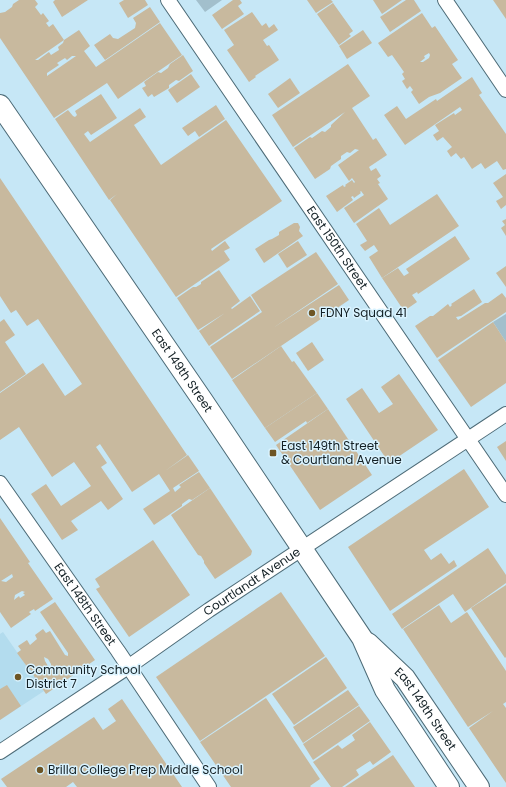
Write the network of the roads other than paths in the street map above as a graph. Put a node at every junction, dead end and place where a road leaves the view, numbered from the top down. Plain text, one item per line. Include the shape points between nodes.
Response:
1 (168, 0) edge
2 (445, 0) edge
3 (506, 90) edge
4 (0, 105) edge
5 (506, 414) edge
6 (468, 439) junction
7 (0, 483) edge
8 (506, 495) edge
9 (302, 548) junction
10 (362, 638) junction
11 (128, 667) junction
12 (0, 752) edge
13 (209, 787) edge
14 (449, 787) edge
15 (479, 787) edge

1 - 6 street, East 150th Street
2 - 3 street
4 - 9 main road, East 149th Street
5 - 6 street, Courtlandt Avenue
6 - 8 street, East 150th Street
6 - 9 street, Courtlandt Avenue
7 - 11 street, East 148th Street
9 - 10 main road, East 149th Street
9 - 11 street, Courtlandt Avenue
10 - 14 main road, East 149th Street via 385,690
10 - 15 main road, East 149th Street via 405,678
11 - 12 street, Courtlandt Avenue
11 - 13 street, East 148th Street

